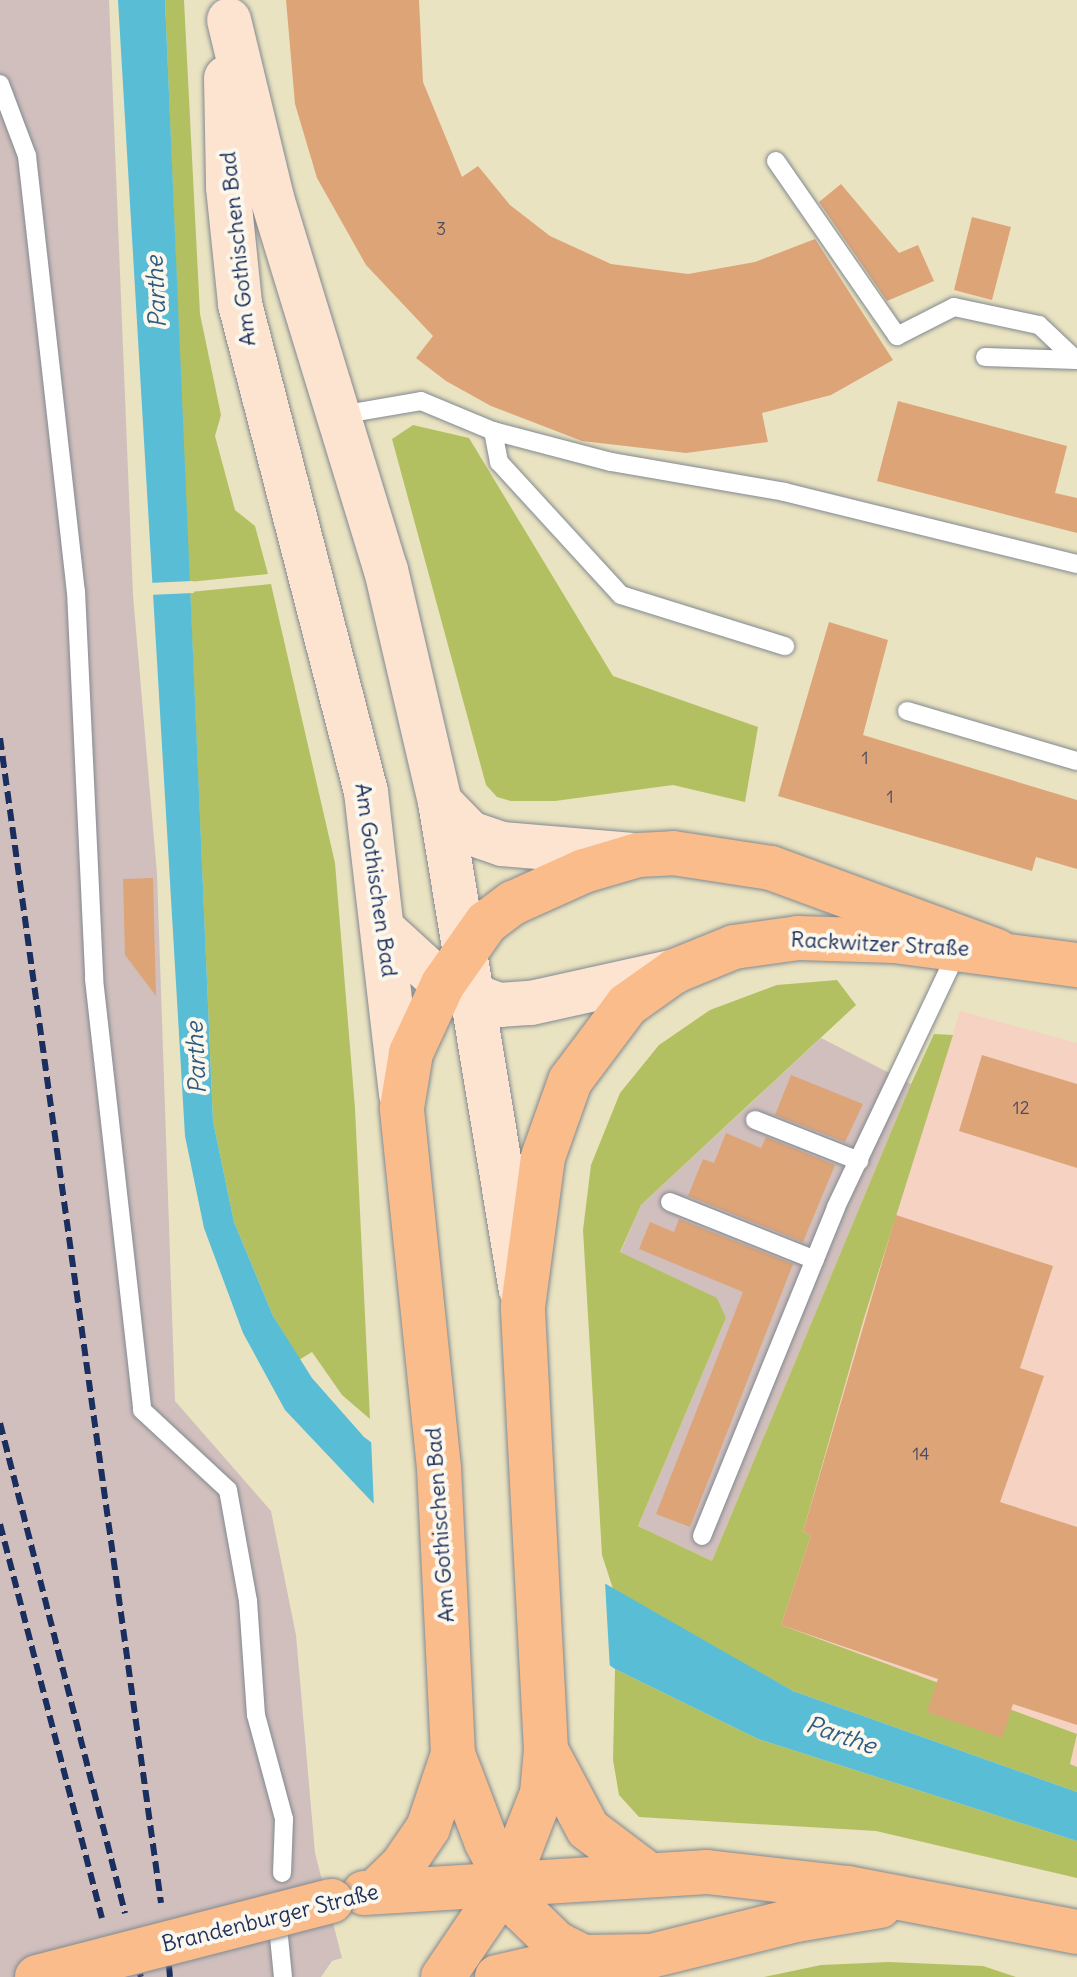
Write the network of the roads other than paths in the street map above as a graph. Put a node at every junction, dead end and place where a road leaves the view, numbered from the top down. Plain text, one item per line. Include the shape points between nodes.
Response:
1 (230, 10) edge
2 (0, 84) edge
3 (776, 161) dead end
4 (985, 357) dead end
5 (1077, 360) edge
6 (340, 415) junction
7 (493, 431) junction
8 (1077, 564) edge
9 (785, 646) dead end
10 (907, 711) dead end
11 (1077, 761) edge
12 (440, 802) junction
13 (638, 855) junction
14 (385, 931) junction
15 (978, 949) junction
16 (1077, 965) edge
17 (675, 971) junction
18 (460, 977) junction
19 (402, 1108) junction
20 (755, 1120) dead end
21 (859, 1161) junction
22 (670, 1202) dead end
23 (815, 1260) junction
24 (523, 1307) junction
25 (702, 1536) dead end
26 (546, 1750) junction
27 (453, 1754) junction
28 (645, 1872) junction
29 (282, 1873) dead end
30 (507, 1883) junction
31 (378, 1889) junction
32 (914, 1903) junction
33 (1077, 1932) edge
34 (279, 1937) dead end
35 (584, 1957) junction
36 (37, 1977) edge
37 (283, 1977) edge
38 (443, 1977) edge
39 (497, 1977) edge

1 - 6 main road, Am Gothischen Bad via 272,198
1 - 14 main road, Am Gothischen Bad via 228,187 240,304 351,724 372,820
2 - 29 lane via 27,156 75,576 94,979 142,1410 228,1490 248,1601 256,1715 284,1819
3 - 5 lane via 897,336 954,307 1039,325
4 - 5 lane
6 - 7 lane via 421,401
6 - 12 main road, Am Gothischen Bad via 386,570
7 - 8 lane via 611,462 784,492
7 - 9 lane via 499,462 621,595
10 - 11 lane
12 - 13 main road via 470,833 502,844
12 - 18 main road, Am Gothischen Bad
13 - 15 main road, Rackwitzer Straße via 704,854 771,868
13 - 18 main road, Rackwitzer Straße via 584,871 513,903 486,923
14 - 18 main road
14 - 19 main road, Am Gothischen Bad
15 - 16 main road, Rackwitzer Straße
15 - 17 main road, Rackwitzer Straße via 848,939 763,940
15 - 21 lane
17 - 18 main road via 517,1005
17 - 24 main road, Rackwitzer Straße via 617,1016 570,1081 543,1157
18 - 19 main road, Rackwitzer Straße via 411,1053
18 - 24 main road, Am Gothischen Bad
19 - 27 main road, Am Gothischen Bad via 439,1468
20 - 21 lane
21 - 23 lane
22 - 23 lane
23 - 25 lane
24 - 26 main road, Am Gothischen Bad
26 - 28 main road, Am Gothischen Bad via 588,1829
26 - 30 main road, Am Gothischen Bad via 542,1793
27 - 30 main road, Am Gothischen Bad
27 - 31 main road, Am Gothischen Bad via 428,1828
28 - 30 main road, Brandenburger Straße
28 - 32 main road, Brandenburger Straße via 779,1879
30 - 31 main road, Brandenburger Straße
30 - 35 main road via 540,1930
30 - 38 main road, Am Gothischen Bad via 470,1945
31 - 36 main road, Brandenburger Straße, bridge
32 - 33 main road, Brandenburger Straße
32 - 35 main road, Brandenburger Straße via 796,1920 651,1956
34 - 37 lane
35 - 39 main road, Brandenburger Straße

